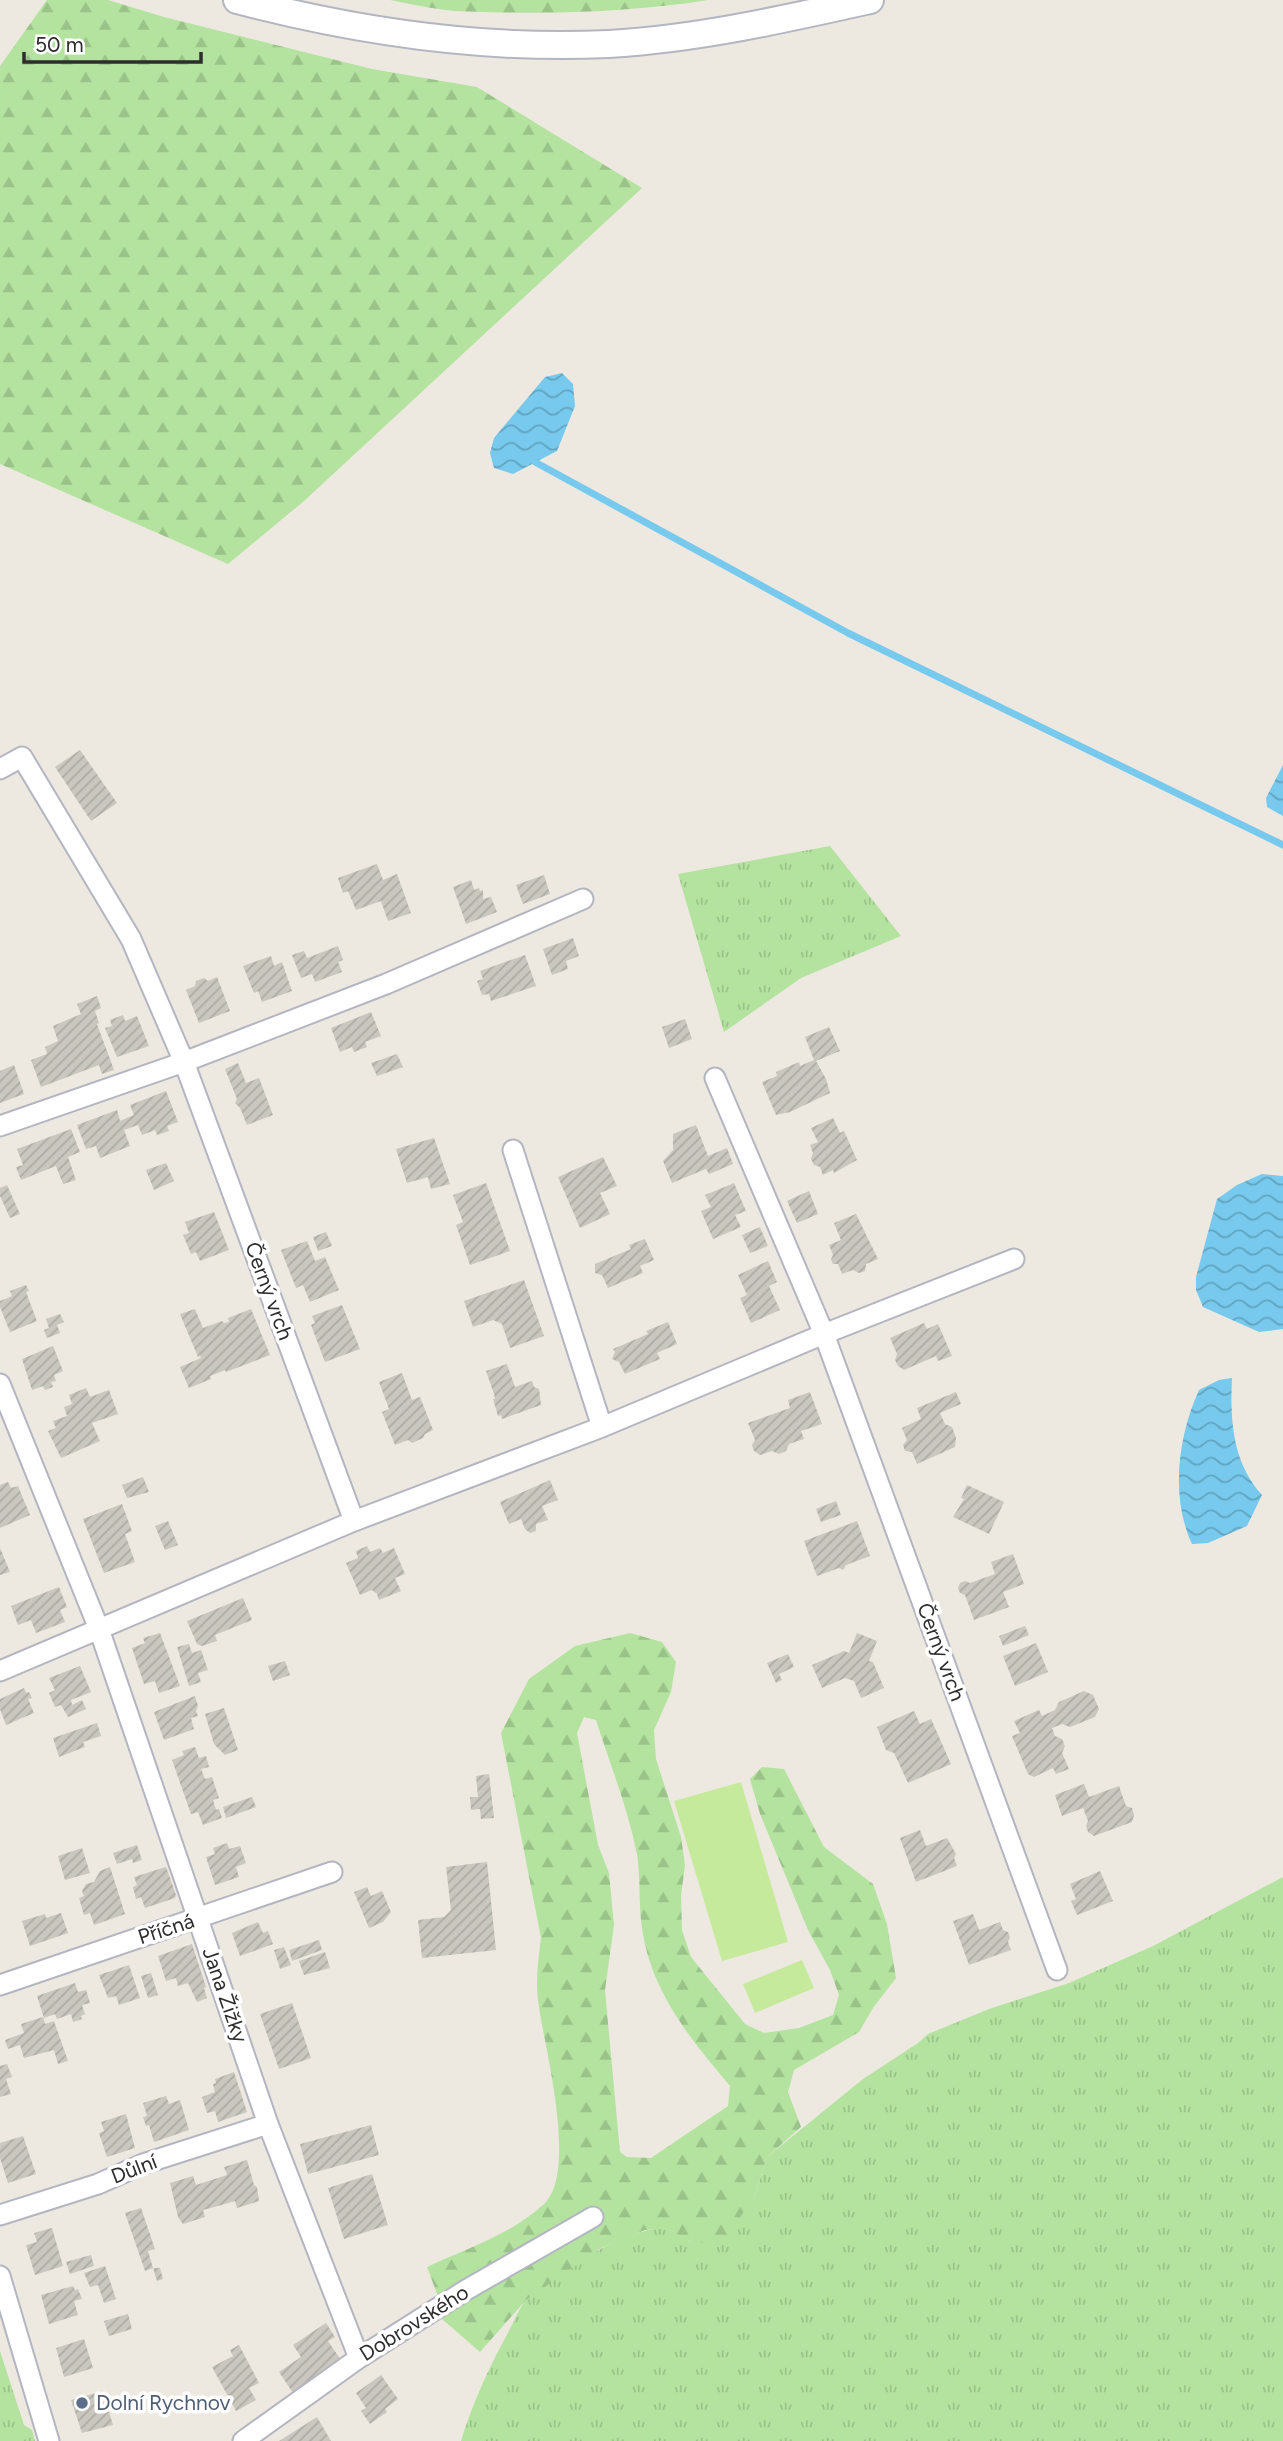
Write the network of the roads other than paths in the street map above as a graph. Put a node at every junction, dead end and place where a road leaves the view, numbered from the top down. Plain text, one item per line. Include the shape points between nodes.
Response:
1 (237, 0) edge
2 (870, 0) edge
3 (0, 769) edge
4 (583, 900) dead end
5 (184, 1062) junction
6 (715, 1078) dead end
7 (0, 1126) edge
8 (513, 1150) dead end
9 (1014, 1259) dead end
10 (824, 1334) junction
11 (0, 1384) edge
12 (602, 1427) junction
13 (354, 1521) junction
14 (99, 1629) junction
15 (0, 1671) edge
16 (332, 1872) dead end
17 (199, 1918) junction
18 (1057, 1970) dead end
19 (0, 1985) edge
20 (268, 2124) junction
21 (0, 2215) edge
22 (593, 2217) dead end
23 (0, 2276) edge
24 (359, 2358) junction
25 (49, 2441) edge
26 (243, 2441) edge

1 - 2 main road via 382,32 529,45 611,44 692,35
3 - 5 street, Černý vrch via 22,757 131,939
4 - 5 street via 386,984
5 - 7 street
5 - 13 street, Černý vrch
6 - 10 street, Černý vrch
8 - 12 street
9 - 10 street
10 - 12 street
10 - 18 street, Černý vrch
11 - 14 street
12 - 13 street
13 - 14 street
14 - 15 street
14 - 17 street, Jana Žižky
16 - 17 street, Příčná
17 - 19 street, Příčná
17 - 20 street, Jana Žižky
20 - 21 street, Důlní
20 - 24 street, Jana Žižky
22 - 24 street, Dobrovského
23 - 25 street
24 - 26 street, Dobrovského

